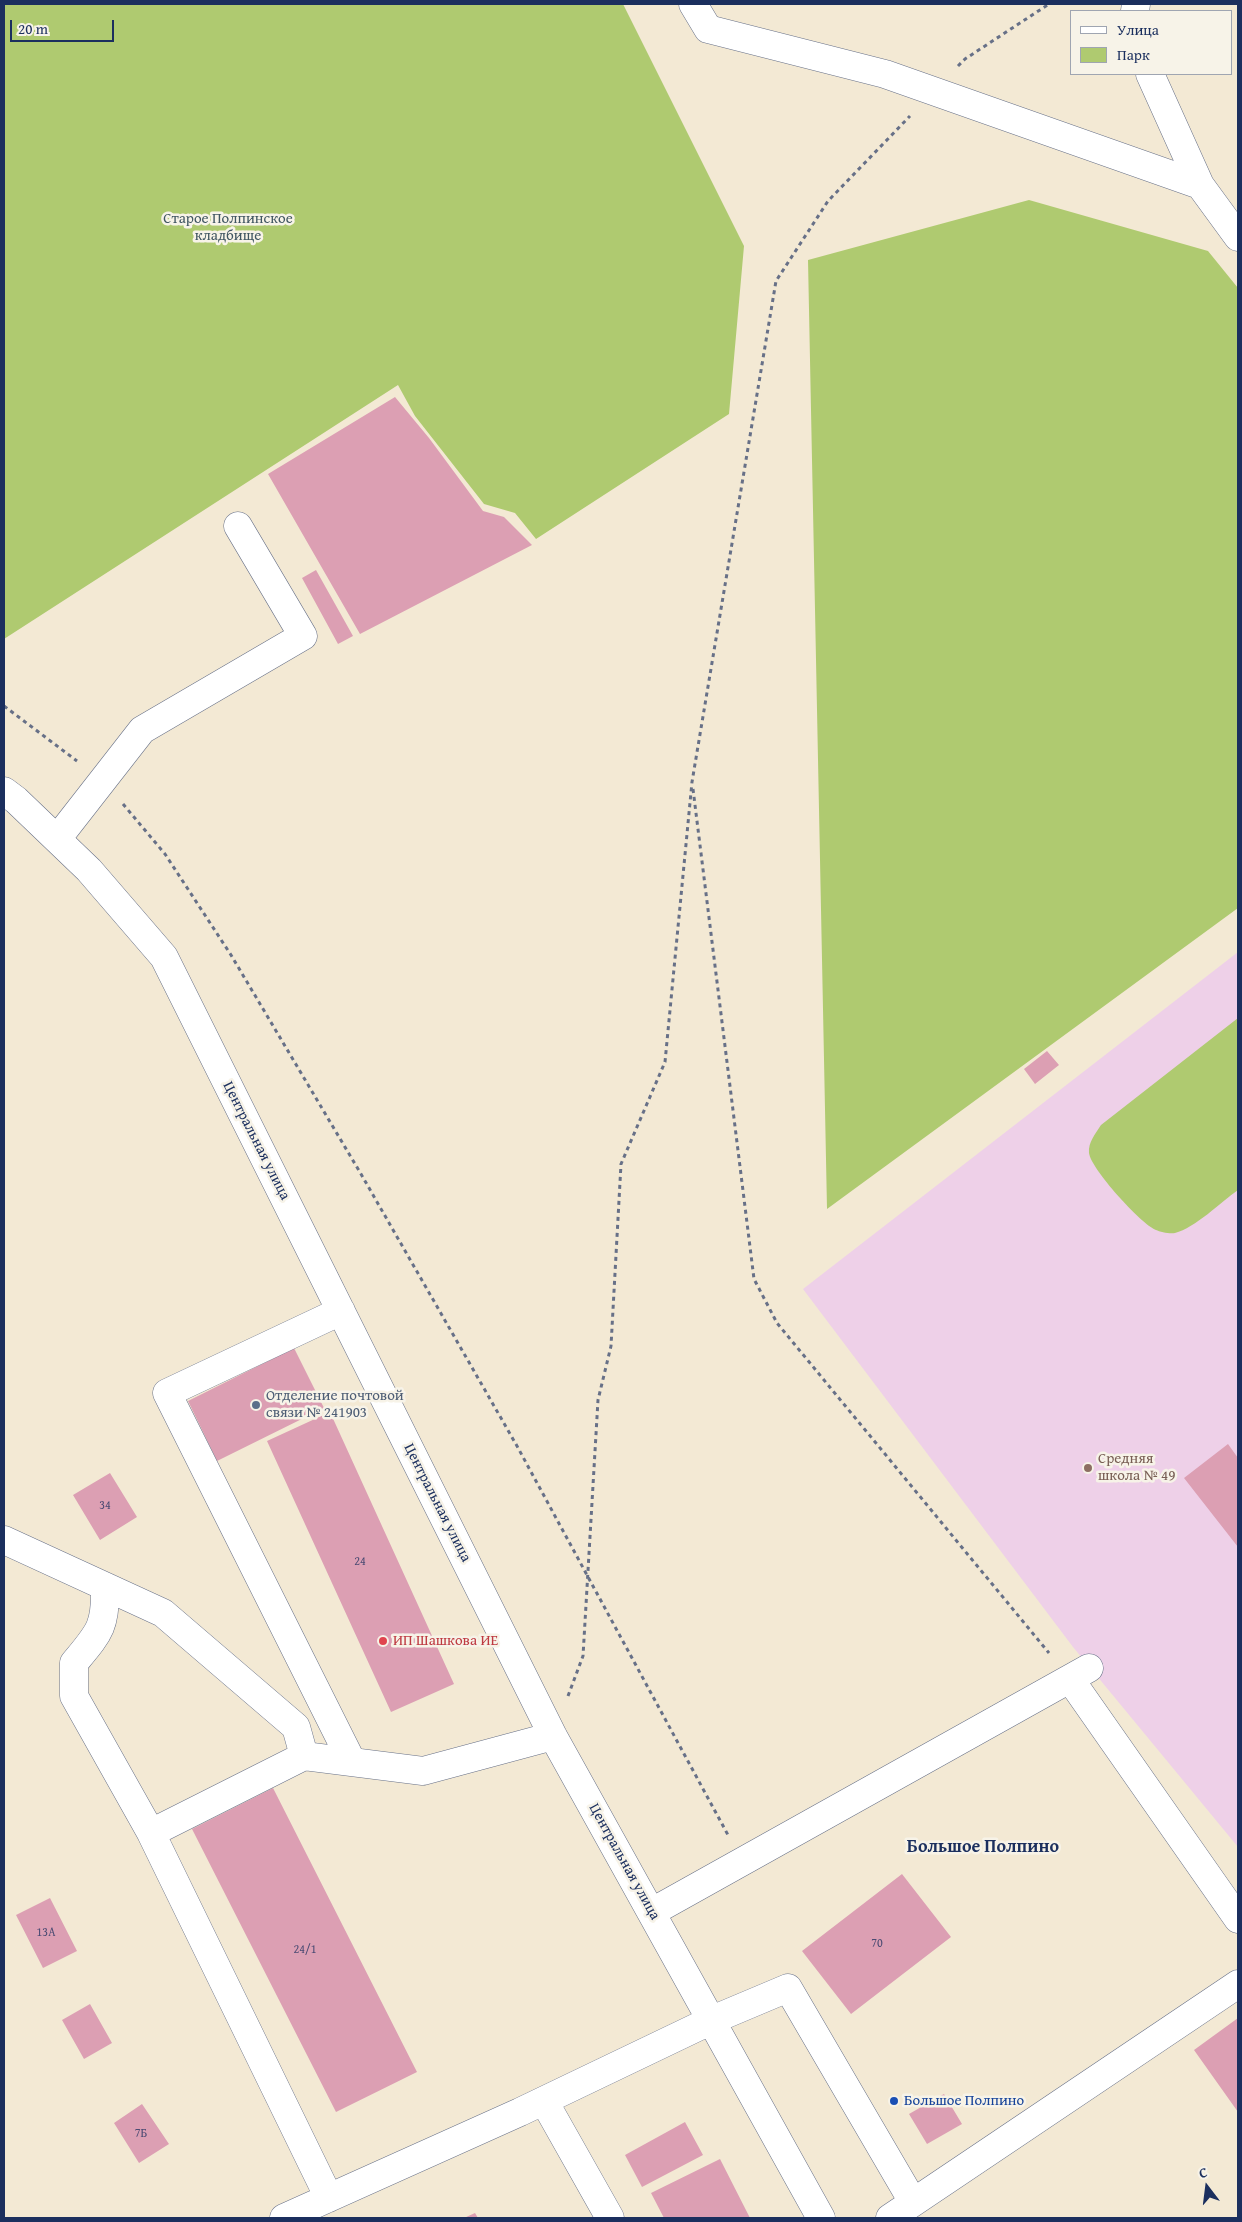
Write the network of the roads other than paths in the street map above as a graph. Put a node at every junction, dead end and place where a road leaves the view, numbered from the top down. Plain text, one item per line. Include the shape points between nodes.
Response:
1 (693, 4) edge
2 (1150, 75) edge
3 (1200, 185) junction
4 (1238, 237) edge
5 (238, 526) dead end
6 (4, 791) edge
7 (57, 839) junction
8 (341, 1311) junction
9 (4, 1540) edge
10 (105, 1586) junction
11 (553, 1736) junction
12 (304, 1756) junction
13 (352, 1762) junction
14 (151, 1833) junction
15 (652, 1912) junction
16 (1238, 1919) edge
17 (1238, 1984) edge
18 (712, 2020) junction
19 (544, 2101) junction
20 (329, 2198) junction
21 (913, 2202) junction
22 (284, 2218) edge
23 (610, 2218) edge
24 (821, 2218) edge
25 (890, 2218) edge

1 - 3 street via 708,29 886,74
2 - 3 street
3 - 4 street
5 - 7 street via 303,636 142,730
6 - 7 street, Центральная улица
7 - 8 street, Центральная улица via 90,870 164,957
8 - 11 street, Центральная улица
8 - 13 street via 167,1393
9 - 10 street
10 - 12 street via 163,1613 296,1727
10 - 14 street via 106,1606 100,1632 74,1663 74,1696
11 - 13 street via 423,1771
11 - 15 street, Центральная улица
12 - 13 street
12 - 14 street
14 - 20 street
15 - 16 street via 1079,1673
15 - 18 street, Центральная улица
17 - 21 street
18 - 19 street
18 - 21 street via 788,1988
18 - 24 street, Центральная улица
19 - 20 street
19 - 23 street
20 - 22 street
21 - 25 street

